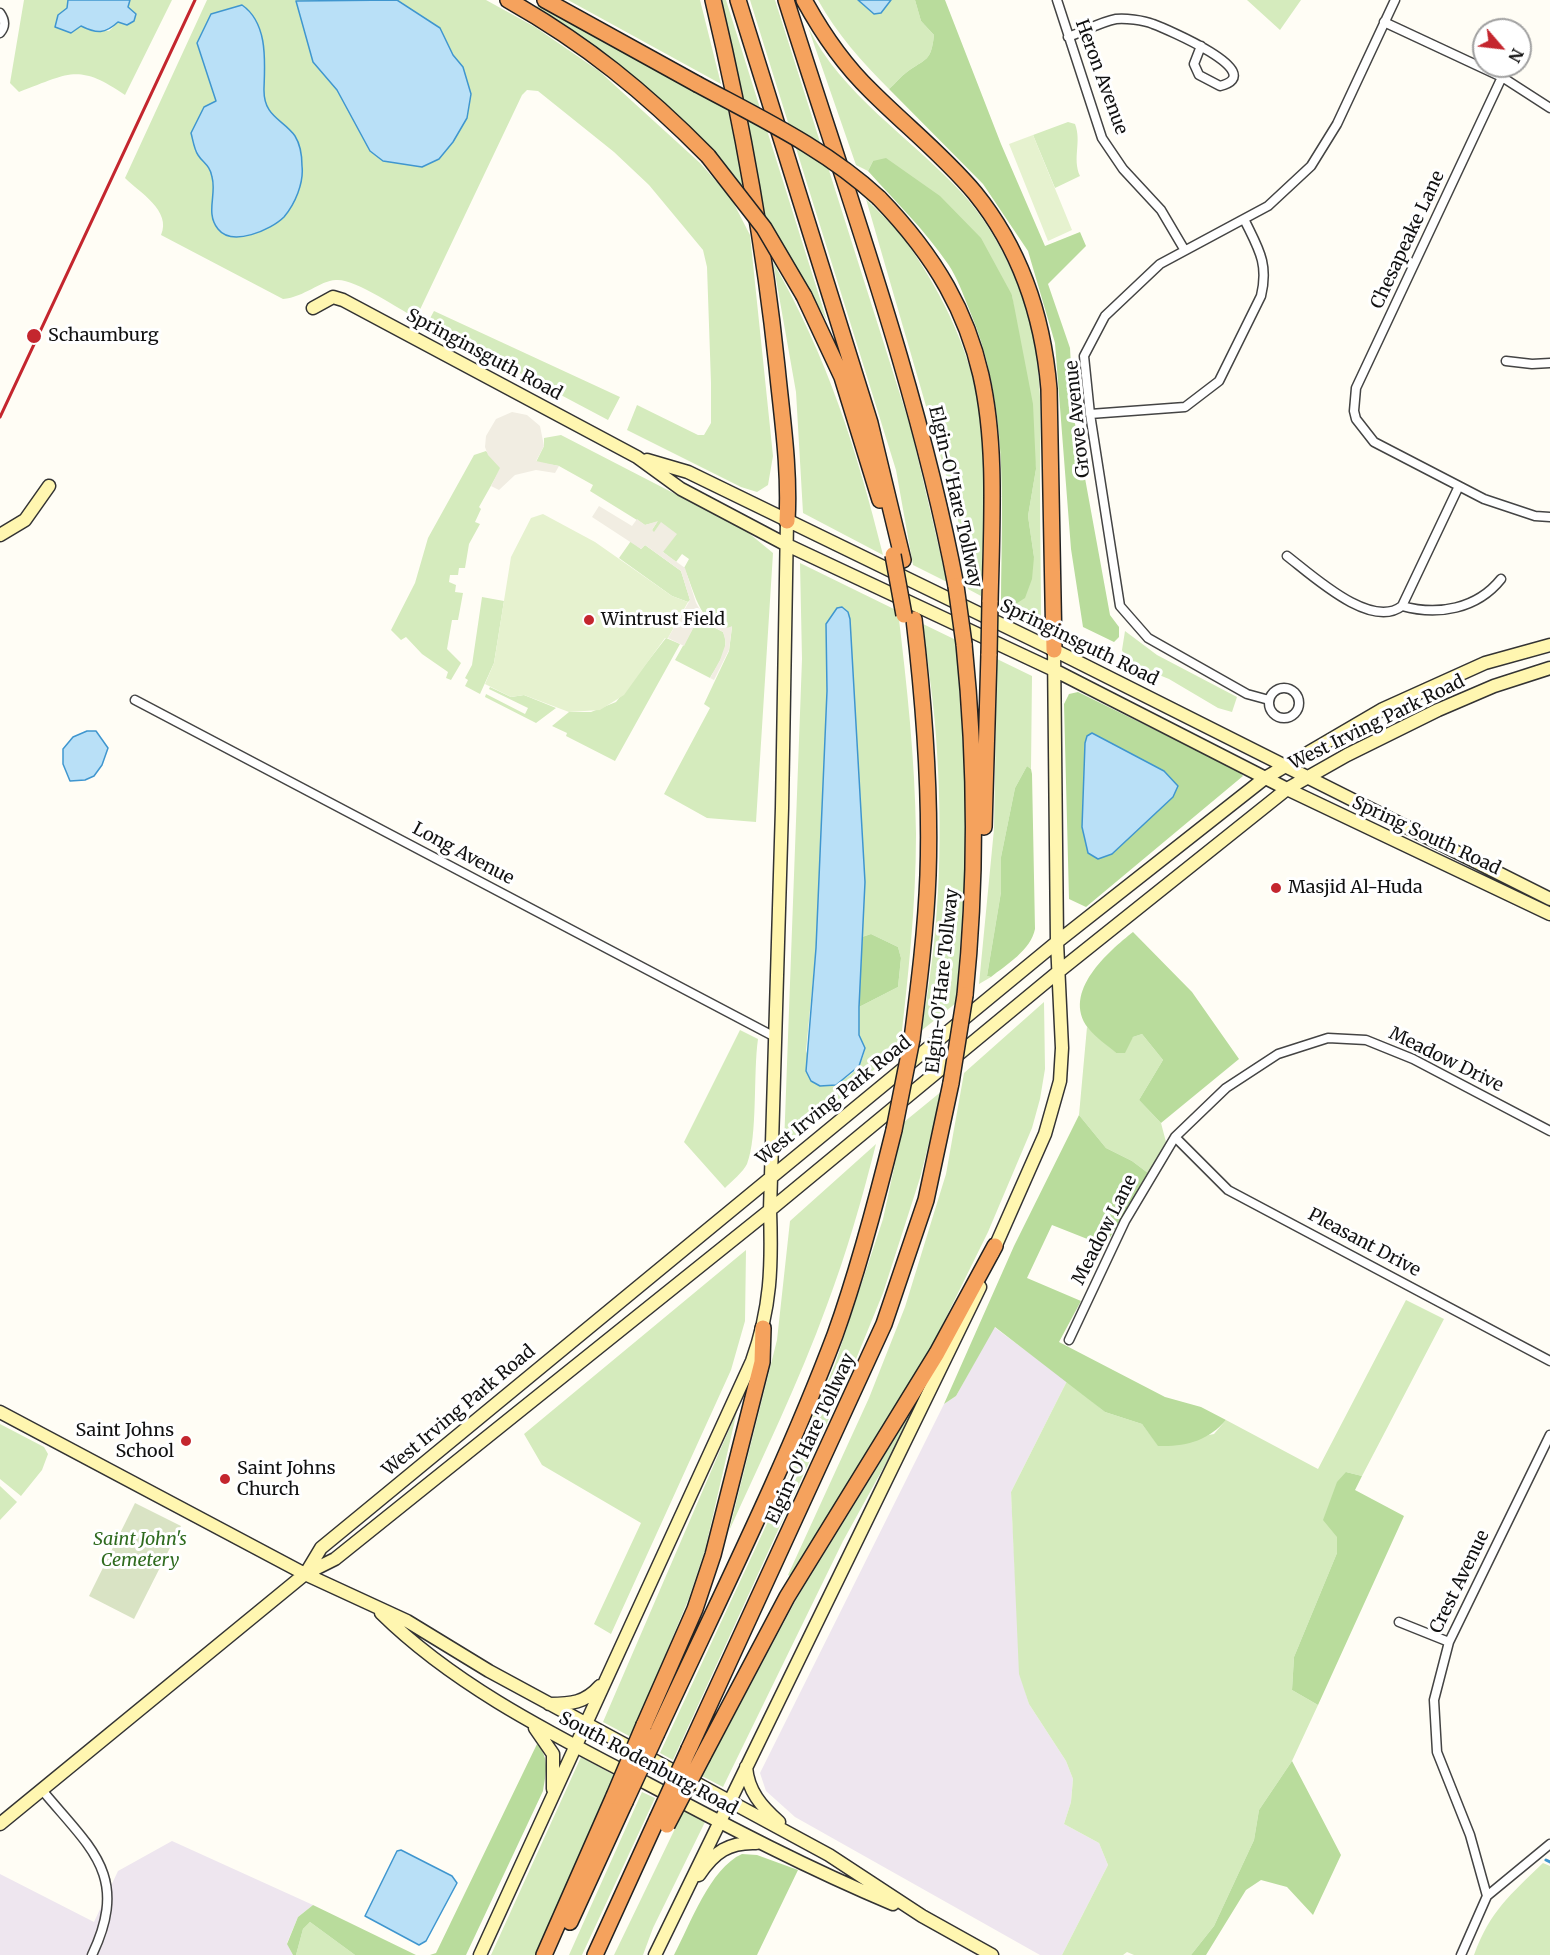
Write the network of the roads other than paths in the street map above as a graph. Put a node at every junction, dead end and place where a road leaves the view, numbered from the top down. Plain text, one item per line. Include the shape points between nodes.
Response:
1 (508, 0) edge
2 (545, 0) edge
3 (713, 0) edge
4 (738, 0) edge
5 (786, 0) edge
6 (804, 0) edge
7 (1057, 0) edge
8 (1395, 0) edge
9 (0, 13) edge
10 (1384, 21) junction
11 (0, 33) edge
12 (1068, 37) junction
13 (1201, 46) junction
14 (1472, 63) edge
15 (1502, 78) edge
16 (1504, 78) edge
17 (1550, 108) edge
18 (1244, 219) junction
19 (1184, 249) junction
20 (313, 308) dead end
21 (1506, 361) dead end
22 (1550, 363) edge
23 (1090, 414) junction
24 (637, 457) junction
25 (50, 486) dead end
26 (1459, 486) junction
27 (1550, 517) edge
28 (787, 521) junction
29 (0, 535) edge
30 (785, 544) junction
31 (1287, 556) dead end
32 (898, 557) junction
33 (1501, 579) dead end
34 (1402, 606) junction
35 (1550, 645) edge
36 (1054, 650) junction
37 (1550, 668) edge
38 (1054, 670) junction
39 (135, 700) dead end
40 (1269, 700) dead end
41 (1284, 766) junction
42 (1305, 777) junction
43 (1265, 778) junction
44 (1287, 789) junction
45 (974, 886) junction
46 (1550, 899) edge
47 (1550, 914) edge
48 (1057, 942) junction
49 (1058, 972) junction
50 (775, 1037) junction
51 (1550, 1131) edge
52 (1174, 1137) junction
53 (772, 1175) junction
54 (770, 1210) junction
55 (995, 1246) junction
56 (763, 1328) junction
57 (1069, 1340) dead end
58 (1550, 1361) edge
59 (0, 1412) edge
60 (1550, 1435) edge
61 (305, 1574) junction
62 (378, 1609) junction
63 (1399, 1622) dead end
64 (1449, 1642) junction
65 (609, 1676) junction
66 (549, 1704) junction
67 (525, 1719) junction
68 (586, 1725) junction
69 (651, 1729) junction
70 (576, 1747) junction
71 (696, 1753) junction
72 (746, 1767) junction
73 (42, 1790) junction
74 (619, 1799) junction
75 (729, 1801) junction
76 (550, 1803) junction
77 (718, 1821) junction
78 (662, 1822) junction
79 (0, 1824) edge
80 (795, 1837) junction
81 (761, 1843) junction
82 (1550, 1844) edge
83 (685, 1892) junction
84 (1487, 1896) junction
85 (922, 1917) junction
86 (92, 1955) edge
87 (480, 1955) edge
88 (544, 1955) edge
89 (555, 1955) edge
90 (595, 1955) edge
91 (603, 1955) edge
92 (655, 1955) edge
93 (992, 1955) edge
94 (1461, 1955) edge

1 - 32 highway, bridge via 640,89 708,156 764,228 830,348 851,402
2 - 45 highway, bridge via 820,152 858,178 912,233 961,312 987,394 993,481 983,852
3 - 28 highway via 750,168 764,259 789,481
4 - 32 highway, Elgin-O'Hare Tollway via 870,423
5 - 45 highway, Elgin-O'Hare Tollway, bridge via 919,422 943,520 964,644 973,762
6 - 36 highway via 849,68 985,206 1029,285 1047,358
7 - 12 street, Heron Avenue
8 - 10 street, Grove Avenue
9 - 11 street via 4,26
10 - 14 street
10 - 18 street, Grove Avenue via 1320,154 1283,194
12 - 13 street via 1116,19 1150,22
12 - 19 street, Heron Avenue via 1102,138 1123,169 1161,210
13 - 13 street via 1194,64 1199,75 1220,86 1227,85 1232,78 1227,62
15 - 26 street, Chesapeake Lane via 1356,388 1356,419 1374,442
16 - 17 street
18 - 19 street, Grove Avenue
18 - 23 street via 1261,254 1265,273 1261,296 1219,381 1185,407
19 - 23 street, Grove Avenue via 1160,264 1105,316 1084,356
20 - 24 main road, Springinsguth Road via 333,297 344,300
21 - 22 street
23 - 40 street, Grove Avenue via 1120,606 1148,638 1247,694
24 - 28 main road, Springinsguth Road via 688,472
24 - 30 main road, Springinsguth Road via 681,489
25 - 29 main road via 25,520
26 - 27 street via 1484,499
26 - 34 street
28 - 30 main road
28 - 36 main road, Springinsguth Road
30 - 38 main road, Springinsguth Road
30 - 50 main road
31 - 34 street via 1365,608 1382,614 1393,613
32 - 69 highway, Elgin-O'Hare Tollway, bridge via 920,673 927,755 928,876 912,1038 894,1130 835,1334 780,1465
33 - 34 street via 1492,591 1447,610 1419,611
35 - 41 main road, West Irving Park Road via 1485,663 1394,704
36 - 38 main road
36 - 41 main road, Springinsguth Road
37 - 42 main road, West Irving Park Road via 1438,710
38 - 43 main road, Springinsguth Road
38 - 48 main road
39 - 50 street, Long Avenue
41 - 42 main road, Springinsguth Road
41 - 43 main road, West Irving Park Road
42 - 44 main road, West Irving Park Road
42 - 46 main road, Spring South Road
43 - 44 main road, Springinsguth Road
43 - 48 main road, West Irving Park Road
44 - 47 main road, Spring South Road
44 - 49 main road, West Irving Park Road
45 - 71 highway, Elgin-O'Hare Tollway, bridge via 965,995 951,1083 926,1200 907,1262 884,1324
48 - 49 main road
48 - 53 main road, West Irving Park Road
49 - 54 main road, West Irving Park Road
49 - 55 main road via 1060,1081 1046,1134
50 - 53 main road
51 - 52 street, Meadow Drive via 1413,1059 1366,1040 1328,1038 1278,1054 1226,1088
52 - 57 street, Meadow Lane via 1125,1221
52 - 58 street, Pleasant Drive via 1228,1190
53 - 54 main road
53 - 61 main road, West Irving Park Road via 321,1548
54 - 56 main road via 771,1262
54 - 61 main road, West Irving Park Road via 335,1559
55 - 71 highway via 937,1353
55 - 72 main road via 913,1428
56 - 65 main road via 752,1361
56 - 69 highway via 762,1362 713,1556
59 - 61 main road, South Rodenburg Road
60 - 64 street, Crest Avenue
61 - 62 main road, South Rodenburg Road
61 - 73 main road, West Irving Park Road
62 - 66 main road, South Rodenburg Road via 407,1621
62 - 67 main road, South Rodenburg Road via 402,1633
63 - 64 street
64 - 84 street, Crest Avenue via 1434,1700 1437,1752 1470,1835
65 - 66 main road via 591,1696 576,1704
65 - 68 main road
66 - 68 main road, South Rodenburg Road
67 - 70 main road, South Rodenburg Road
67 - 76 main road via 553,1754 555,1779
68 - 70 main road
68 - 75 main road, South Rodenburg Road
69 - 74 highway, Elgin-O'Hare Tollway, bridge
70 - 76 main road
70 - 77 main road, South Rodenburg Road
71 - 78 highway, Elgin-O'Hare Tollway, bridge
72 - 75 main road
72 - 80 main road via 747,1782 763,1808
73 - 79 main road, West Irving Park Road
73 - 86 street via 104,1871 109,1903
74 - 88 highway
74 - 89 highway, Elgin-O'Hare Tollway
75 - 77 main road
75 - 80 main road, South Rodenburg Road
76 - 87 main road
77 - 81 main road, South Rodenburg Road
77 - 83 main road
78 - 90 highway, Elgin-O'Hare Tollway
78 - 91 highway
80 - 85 main road, South Rodenburg Road
81 - 83 main road via 729,1845 715,1855
81 - 85 main road, South Rodenburg Road via 819,1873
82 - 84 street
83 - 92 main road
84 - 94 street
85 - 93 main road, South Rodenburg Road

